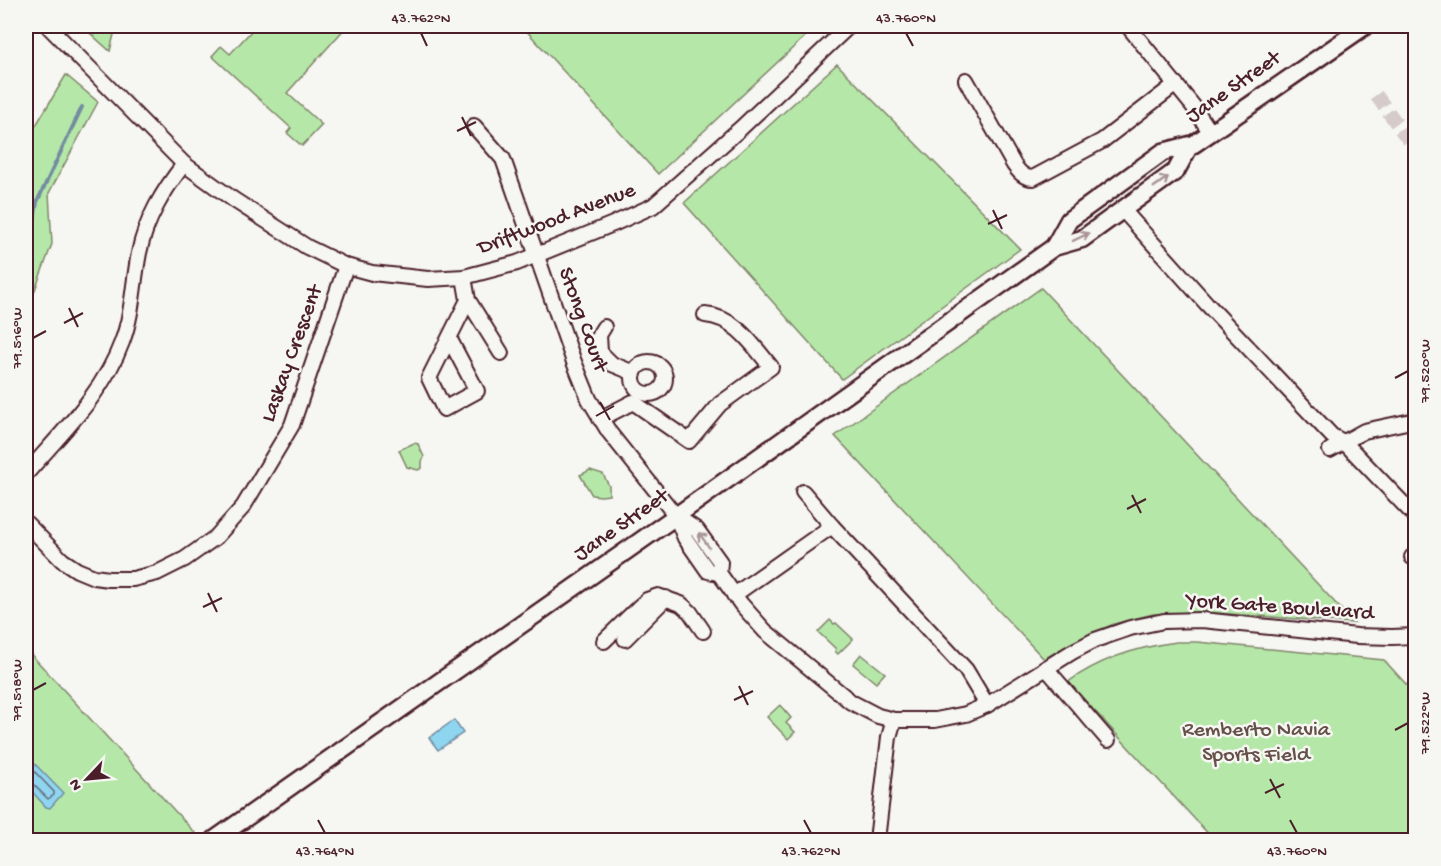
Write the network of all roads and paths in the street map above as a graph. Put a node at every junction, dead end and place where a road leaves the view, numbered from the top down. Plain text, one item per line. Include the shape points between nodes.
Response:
1 (48, 26) edge
2 (849, 26) edge
3 (1128, 26) edge
4 (1365, 26) edge
5 (966, 80) dead end
6 (1176, 84) junction
7 (474, 126) dead end
8 (1211, 133) junction
9 (1188, 147) junction
10 (184, 164) junction
11 (1109, 192) junction
12 (1123, 210) junction
13 (1054, 247) junction
14 (537, 256) junction
15 (346, 266) junction
16 (464, 277) junction
17 (468, 300) junction
18 (705, 315) dead end
19 (604, 327) dead end
20 (449, 338) junction
21 (501, 353) dead end
22 (634, 373) junction
23 (638, 397) junction
24 (600, 419) junction
25 (1416, 420) edge
26 (1345, 442) junction
27 (1330, 450) dead end
28 (26, 474) edge
29 (803, 492) dead end
30 (676, 516) junction
31 (1416, 517) edge
32 (26, 523) edge
33 (832, 526) junction
34 (734, 595) junction
35 (666, 598) junction
36 (703, 631) dead end
37 (1416, 636) edge
38 (625, 639) dead end
39 (604, 641) dead end
40 (1046, 668) junction
41 (987, 705) junction
42 (894, 720) junction
43 (1108, 740) dead end
44 (214, 840) edge
45 (878, 840) edge

1 - 10 street, Driftwood Avenue
2 - 14 street, Driftwood Avenue via 659,201
3 - 6 street
4 - 8 main road, Jane Street
5 - 6 street via 1014,165 1028,178 1102,141
6 - 8 street
7 - 14 street, Stong Court via 503,159
8 - 9 main road, Jane Street
9 - 11 main road, Jane Street via 1163,152
12 -> 9 main road, Jane Street via 1176,171
10 - 15 street, Driftwood Avenue via 270,224
10 - 28 street via 163,192 146,229 128,326 111,368
11 - 12 main road
11 - 13 main road, Jane Street via 1069,220
13 -> 12 main road, Jane Street via 1082,239
12 - 26 street via 1332,436
13 - 30 main road, Jane Street
14 - 16 street, Driftwood Avenue
14 - 24 street, Stong Court via 574,362
15 - 16 street, Driftwood Avenue via 411,278
15 - 32 street, Laskay Crescent via 292,425 243,507 216,537 158,573 109,579 94,577 62,560
16 - 17 street
17 - 20 street
17 - 21 street
18 - 23 street via 716,316 737,329 771,367 720,404 688,441
19 - 22 street via 599,335 600,352 612,364
20 - 20 street via 477,391 444,409 429,378
22 - 23 street
22 - 23 street via 644,363 654,363 665,380 661,389
23 - 24 street
24 - 30 street, Stong Court
25 - 26 street via 1364,430
26 - 27 street
26 - 31 street
29 - 33 street
30 - 34 street, York Gate Boulevard via 697,530 720,562 719,573
30 - 44 main road, Jane Street
33 - 34 street
33 - 41 street via 966,670
34 - 42 street, York Gate Boulevard via 765,631 828,685 850,702
35 - 36 street via 690,612
35 - 38 street
35 - 39 street via 647,600
37 - 40 street, York Gate Boulevard via 1357,636 1202,620 1164,621 1130,627 1095,640
40 - 41 street, York Gate Boulevard
40 - 43 street
41 - 42 street, York Gate Boulevard via 935,720
42 - 45 street

